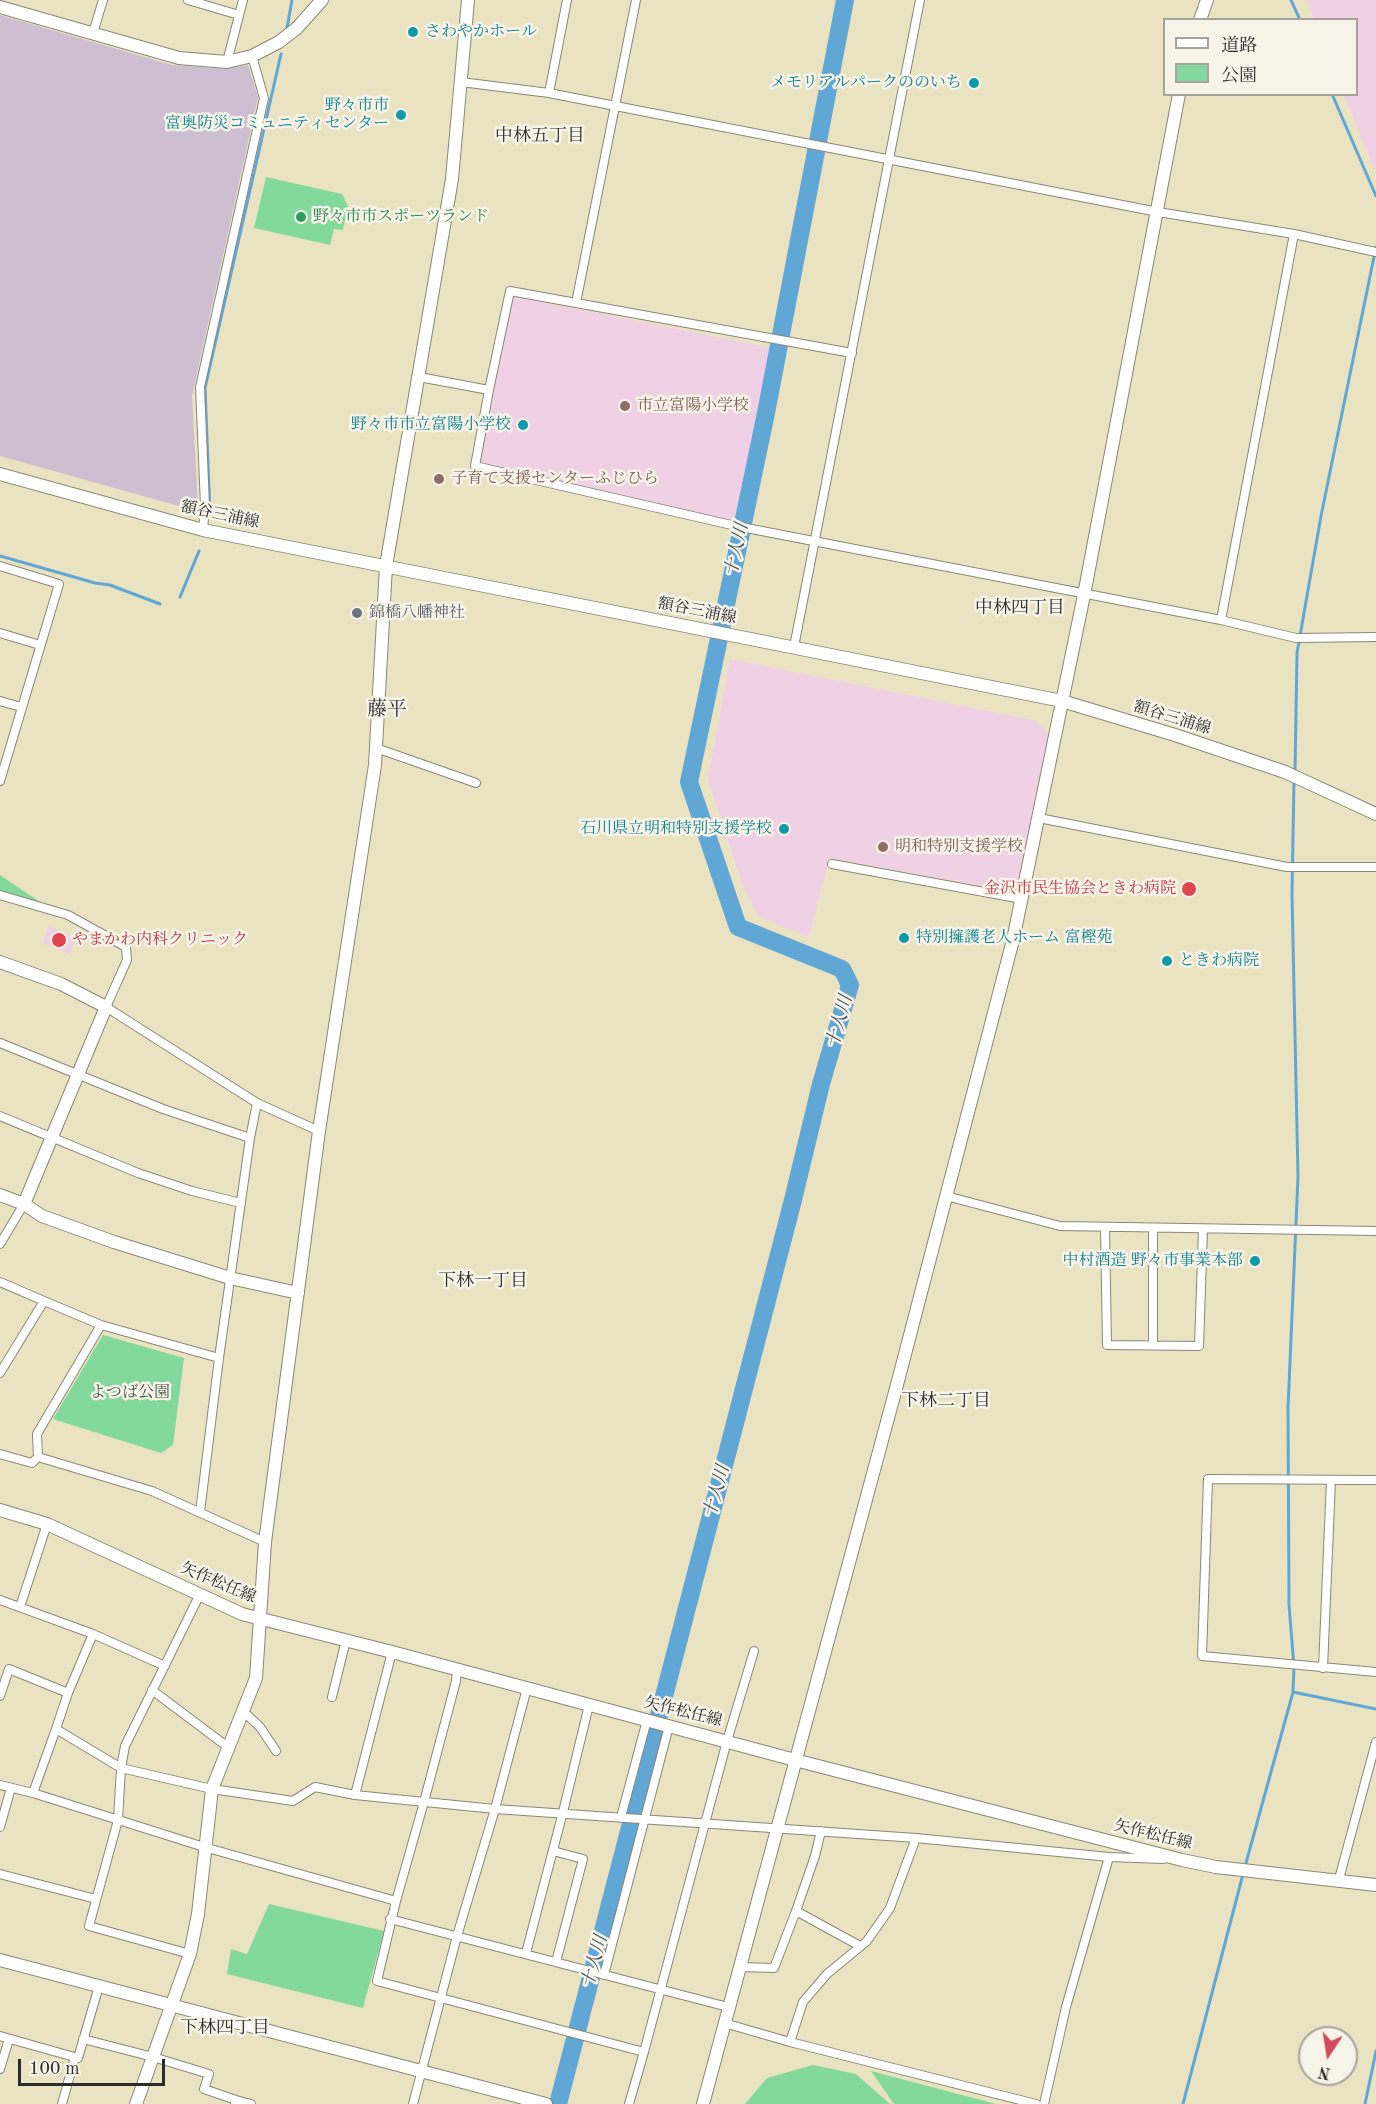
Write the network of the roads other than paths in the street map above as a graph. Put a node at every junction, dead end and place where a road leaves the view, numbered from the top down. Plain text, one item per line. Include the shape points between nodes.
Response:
1 (103, 0) edge
2 (189, 0) edge
3 (243, 0) edge
4 (322, 0) edge
5 (468, 0) edge
6 (567, 0) edge
7 (636, 0) edge
8 (920, 0) edge
9 (1207, 0) edge
10 (0, 7) edge
11 (239, 15) junction
12 (1201, 18) edge
13 (93, 33) junction
14 (252, 56) junction
15 (227, 62) junction
16 (461, 82) junction
17 (549, 93) junction
18 (1179, 96) edge
19 (615, 106) junction
20 (889, 159) junction
21 (1158, 212) junction
22 (1294, 234) junction
23 (1372, 251) edge
24 (576, 303) junction
25 (852, 353) junction
26 (419, 377) junction
27 (489, 390) junction
28 (0, 474) edge
29 (203, 530) junction
30 (815, 542) junction
31 (0, 566) edge
32 (386, 566) junction
33 (1084, 595) junction
34 (1221, 620) junction
35 (0, 633) edge
36 (1376, 637) edge
37 (40, 645) junction
38 (794, 647) junction
39 (0, 701) edge
40 (1062, 701) junction
41 (21, 707) junction
42 (376, 748) junction
43 (4, 751) edge
44 (0, 781) edge
45 (476, 783) dead end
46 (1376, 814) edge
47 (1040, 818) junction
48 (832, 864) dead end
49 (1376, 867) edge
50 (0, 895) edge
51 (1022, 899) junction
52 (0, 962) edge
53 (106, 1007) junction
54 (0, 1043) edge
55 (78, 1075) junction
56 (257, 1103) junction
57 (0, 1116) edge
58 (319, 1131) junction
59 (52, 1137) junction
60 (250, 1138) junction
61 (0, 1195) edge
62 (946, 1196) junction
63 (241, 1203) junction
64 (24, 1204) junction
65 (1105, 1228) junction
66 (1153, 1228) junction
67 (1203, 1229) junction
68 (1376, 1231) edge
69 (0, 1244) edge
70 (230, 1278) junction
71 (0, 1282) edge
72 (298, 1293) junction
73 (44, 1301) junction
74 (101, 1325) junction
75 (1153, 1346) junction
76 (219, 1359) junction
77 (0, 1373) edge
78 (0, 1454) edge
79 (38, 1456) junction
80 (1331, 1480) junction
81 (1376, 1480) edge
82 (0, 1510) edge
83 (200, 1512) junction
84 (47, 1524) junction
85 (265, 1542) junction
86 (200, 1594) junction
87 (0, 1600) edge
88 (20, 1607) junction
89 (259, 1618) junction
90 (93, 1634) junction
91 (346, 1640) junction
92 (754, 1651) dead end
93 (392, 1652) junction
94 (165, 1666) junction
95 (1323, 1668) junction
96 (457, 1670) junction
97 (1376, 1672) edge
98 (527, 1688) junction
99 (152, 1690) junction
100 (68, 1693) junction
101 (0, 1696) edge
102 (332, 1697) dead end
103 (589, 1705) junction
104 (244, 1712) junction
105 (658, 1723) junction
106 (56, 1729) junction
107 (727, 1741) junction
108 (1376, 1742) edge
109 (230, 1748) junction
110 (276, 1751) dead end
111 (795, 1760) junction
112 (121, 1768) junction
113 (0, 1785) edge
114 (11, 1788) junction
115 (212, 1788) junction
116 (33, 1793) junction
117 (355, 1795) junction
118 (424, 1802) junction
119 (495, 1809) junction
120 (564, 1812) junction
121 (623, 1817) junction
122 (641, 1819) junction
123 (118, 1820) junction
124 (705, 1822) junction
125 (0, 1827) edge
126 (778, 1828) junction
127 (821, 1831) junction
128 (916, 1838) junction
129 (204, 1847) junction
130 (553, 1851) junction
131 (1109, 1857) junction
132 (1182, 1860) junction
133 (0, 1874) edge
134 (1339, 1880) junction
135 (1376, 1885) edge
136 (96, 1899) junction
137 (396, 1901) junction
138 (796, 1911) junction
139 (390, 1919) junction
140 (457, 1936) junction
141 (860, 1946) junction
142 (526, 1953) junction
143 (190, 1954) junction
144 (0, 1960) edge
145 (556, 1962) junction
146 (740, 1967) junction
147 (600, 1974) junction
148 (99, 1986) junction
149 (662, 1989) junction
150 (440, 1999) junction
151 (172, 2005) junction
152 (728, 2007) junction
153 (724, 2023) junction
154 (4, 2037) edge
155 (83, 2039) junction
156 (790, 2042) junction
157 (644, 2052) junction
158 (153, 2057) junction
159 (75, 2058) junction
160 (0, 2069) edge
161 (421, 2072) junction
162 (235, 2102) edge
163 (62, 2104) edge
164 (136, 2104) edge
165 (251, 2104) edge
166 (413, 2104) edge
167 (546, 2104) edge
168 (629, 2104) edge
169 (703, 2104) edge
170 (1036, 2104) edge
171 (1044, 2104) edge

1 - 13 street
2 - 11 street
3 - 11 street
4 - 14 street via 297,28
5 - 16 street
6 - 17 street
7 - 19 street
8 - 20 street
9 - 12 street
10 - 13 street
11 - 15 street
13 - 15 street via 179,58
14 - 15 street
14 - 29 street via 264,98 200,387
16 - 17 street
16 - 26 street via 452,179
17 - 19 street
18 - 21 street
19 - 20 street
19 - 24 street
20 - 21 street
20 - 25 street
21 - 22 street
21 - 33 street
22 - 23 street
22 - 34 street
24 - 25 street
24 - 27 street via 510,291
25 - 30 street
26 - 27 street
26 - 32 street
27 - 30 street via 475,466
28 - 29 street, 額谷三浦線
29 - 32 street, 額谷三浦線
30 - 33 street
30 - 38 street
31 - 37 street via 59,584
32 - 38 street, 額谷三浦線
32 - 42 street
33 - 34 street
33 - 40 street
34 - 36 street via 1296,638
35 - 37 street
37 - 41 street
38 - 40 street, 額谷三浦線
39 - 41 street
40 - 46 street, 額谷三浦線 via 1286,772
40 - 47 street
41 - 43 street
42 - 45 street
42 - 58 street
43 - 44 street
47 - 49 street via 1287,867
47 - 51 street
48 - 51 street
50 - 53 street via 68,915 126,947 127,960
51 - 62 street
52 - 53 street via 61,984
53 - 55 street
53 - 56 street
54 - 55 street
55 - 59 street
55 - 60 street
56 - 58 street
56 - 60 street
57 - 59 street
58 - 72 street
59 - 63 street via 138,1173
59 - 64 street
60 - 63 street
61 - 64 street
62 - 65 street via 1060,1226
62 - 111 street
63 - 70 street
64 - 69 street
64 - 70 street via 42,1216 114,1242
65 - 66 street
65 - 75 street via 1107,1345
66 - 67 street
66 - 75 street
67 - 68 street
67 - 75 street via 1199,1346
70 - 72 street
70 - 76 street
71 - 73 street
72 - 85 street
73 - 74 street
73 - 77 street
74 - 76 street
74 - 79 street via 37,1434
76 - 83 street
78 - 79 street via 32,1463
79 - 83 street via 152,1491
80 - 81 street
80 - 95 street
80 - 95 street via 1208,1479 1202,1656
82 - 84 street, 矢作松任線
83 - 85 street
84 - 86 street, 矢作松任線
84 - 88 street
85 - 89 street
86 - 89 street, 矢作松任線
86 - 94 street
87 - 88 street
88 - 90 street
89 - 91 street, 矢作松任線
89 - 104 street via 256,1678
90 - 94 street
90 - 100 street
91 - 93 street, 矢作松任線
91 - 102 street
92 - 107 street
93 - 96 street, 矢作松任線
93 - 117 street
94 - 99 street
95 - 97 street
96 - 98 street, 矢作松任線
96 - 118 street
98 - 103 street, 矢作松任線
98 - 119 street
99 - 109 street
99 - 112 street via 125,1746
100 - 101 street via 9,1670
100 - 106 street
103 - 105 street, 矢作松任線
103 - 120 street
104 - 109 street
104 - 110 street
105 - 107 street, 矢作松任線
105 - 121 street
105 - 122 street
106 - 112 street
106 - 116 street
107 - 111 street, 矢作松任線
107 - 124 street
108 - 134 street
109 - 115 street
111 - 126 street
111 - 132 street, 矢作松任線
112 - 115 street
112 - 123 street
113 - 114 street
114 - 116 street
114 - 125 street
115 - 117 street via 292,1801 315,1787
115 - 129 street
116 - 123 street
117 - 118 street
118 - 119 street
118 - 137 street
119 - 120 street
119 - 140 street
120 - 121 street
120 - 130 street
121 - 122 street
122 - 124 street
122 - 147 street
123 - 129 street
123 - 136 street
124 - 126 street
124 - 149 street
126 - 127 street
126 - 146 street
127 - 128 street
127 - 138 street
128 - 131 street
128 - 141 street via 890,1908
129 - 137 street
129 - 143 street
130 - 142 street
130 - 145 street via 583,1859
131 - 132 street
131 - 171 street via 1066,2007
132 - 134 street, 矢作松任線
133 - 136 street
134 - 135 street, 矢作松任線
136 - 143 street via 89,1926
137 - 139 street
138 - 141 street
138 - 146 street via 774,1968
139 - 140 street
139 - 150 street via 377,1981
140 - 142 street
140 - 150 street
141 - 156 street via 826,1974 803,2002
142 - 145 street
143 - 151 street
144 - 148 street
145 - 147 street
146 - 152 street
147 - 149 street
148 - 151 street
148 - 155 street
149 - 152 street
149 - 157 street
150 - 157 street
150 - 161 street
151 - 158 street
151 - 161 street
152 - 153 street
153 - 156 street
153 - 169 street
154 - 159 street
154 - 160 street
155 - 158 street
155 - 159 street
156 - 170 street
157 - 168 street
158 - 162 street via 209,2074 204,2089
158 - 164 street
159 - 163 street
161 - 166 street
161 - 167 street
162 - 165 street

